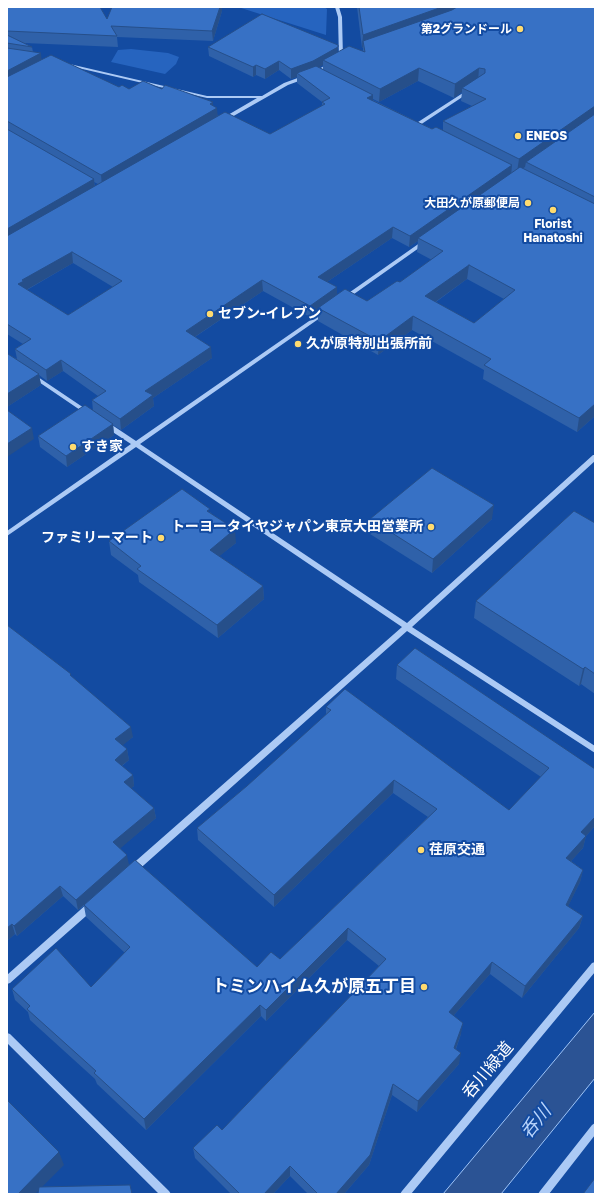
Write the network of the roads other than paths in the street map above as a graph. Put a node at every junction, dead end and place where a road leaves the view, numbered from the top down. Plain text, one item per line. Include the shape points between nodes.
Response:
1 (337, 7) edge
2 (53, 62) edge
3 (316, 73) junction
4 (322, 76) edge
5 (475, 88) edge
6 (264, 97) junction
7 (411, 121) edge
8 (217, 124) edge
9 (418, 124) junction
10 (424, 128) edge
11 (432, 237) edge
12 (338, 302) edge
13 (332, 306) edge
14 (27, 372) edge
15 (93, 416) edge
16 (99, 420) edge
17 (135, 444) junction
18 (595, 457) edge
19 (7, 534) edge
20 (407, 627) junction
21 (595, 750) edge
22 (126, 874) edge
23 (97, 901) edge
24 (595, 966) edge
25 (7, 980) edge
26 (7, 1037) edge
27 (595, 1128) edge
28 (166, 1194) edge
29 (405, 1194) edge
30 (543, 1194) edge

1 - 3 street via 344,57
2 - 6 street via 207,97
3 - 4 street
3 - 6 street via 286,84
5 - 9 street
6 - 8 street
7 - 9 street
9 - 10 street
11 - 12 street
13 - 17 street
14 - 15 street
16 - 17 street
17 - 19 street
17 - 20 street
18 - 20 street
20 - 21 street
20 - 22 street
23 - 25 street
24 - 29 street, 呑川緑道
26 - 28 street
27 - 30 street

